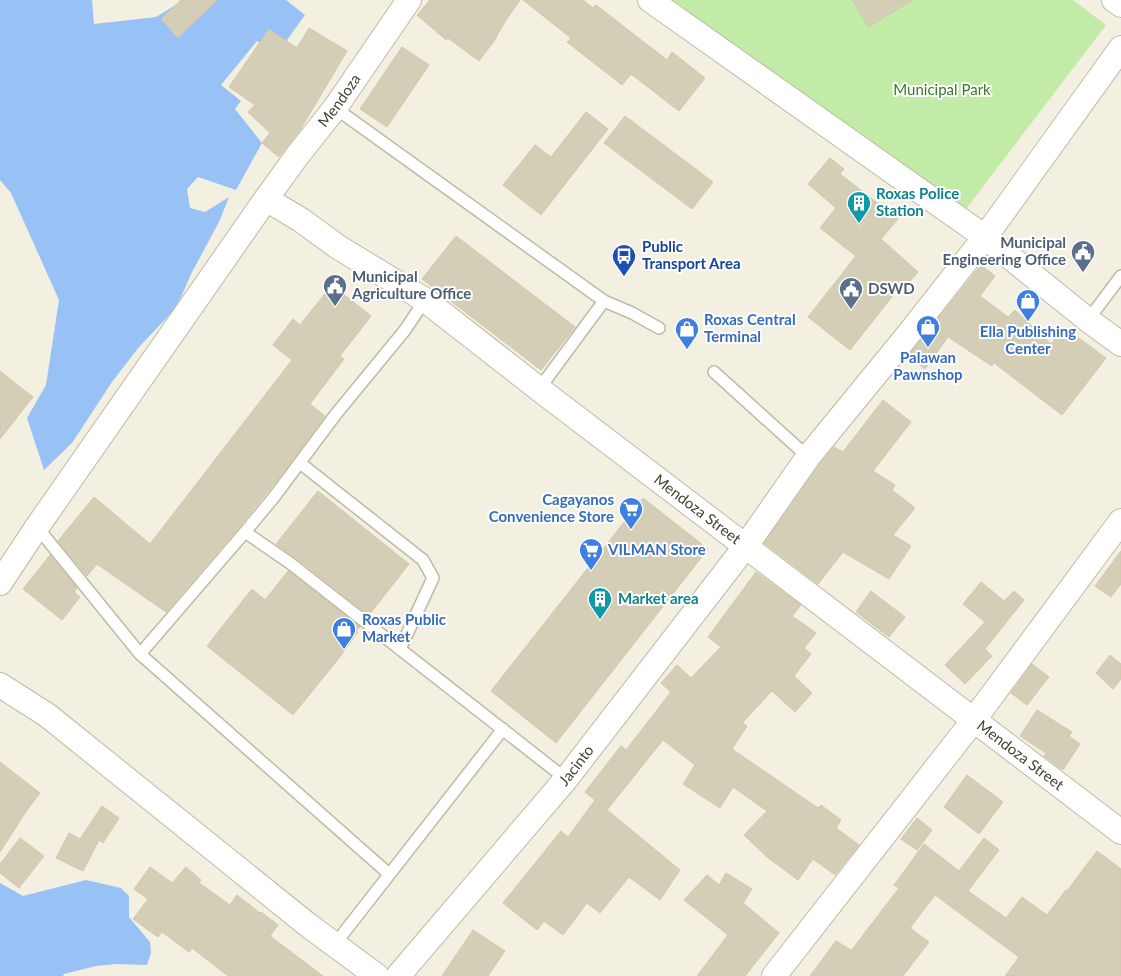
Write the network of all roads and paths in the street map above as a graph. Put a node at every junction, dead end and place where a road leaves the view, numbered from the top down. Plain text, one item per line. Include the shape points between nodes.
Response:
1 (408, 0) edge
2 (650, 0) edge
3 (1114, 0) edge
4 (1121, 5) edge
5 (1121, 48) edge
6 (335, 108) junction
7 (266, 199) junction
8 (985, 237) junction
9 (1121, 276) edge
10 (425, 300) junction
11 (604, 301) junction
12 (1088, 320) junction
13 (659, 328) dead end
14 (1121, 344) edge
15 (714, 372) dead end
16 (539, 389) junction
17 (808, 457) junction
18 (300, 463) junction
19 (1121, 521) edge
20 (37, 527) junction
21 (245, 532) junction
22 (745, 547) junction
23 (0, 582) edge
24 (400, 648) junction
25 (140, 654) junction
26 (0, 686) edge
27 (973, 721) junction
28 (503, 729) junction
29 (566, 779) junction
30 (1121, 832) edge
31 (389, 874) junction
32 (335, 944) junction
33 (377, 976) edge
34 (398, 976) edge
35 (774, 976) edge

1 - 6 street, Mendoza
2 - 8 street
3 - 4 street
5 - 8 street, Jacinto
6 - 7 street, Mendoza
6 - 11 lane
7 - 10 street, Mendoza Street
7 - 20 street, Mendoza
8 - 12 street
8 - 17 street, Jacinto
9 - 12 lane
10 - 16 street, Mendoza Street
10 - 18 lane
11 - 13 lane
11 - 16 lane
12 - 14 street
15 - 17 lane
16 - 22 street, Mendoza Street
17 - 22 street, Jacinto
18 - 21 lane
18 - 24 lane via 423,560 434,578
19 - 27 street
20 - 23 street, Mendoza
20 - 25 lane
21 - 24 lane
21 - 25 lane
22 - 27 street, Mendoza Street
22 - 29 street, Jacinto
24 - 28 lane
25 - 31 lane
26 - 32 street via 47,715
27 - 30 street, Mendoza Street
27 - 35 street
28 - 29 lane
28 - 31 lane
29 - 34 street, Jacinto
31 - 32 lane
32 - 33 street

